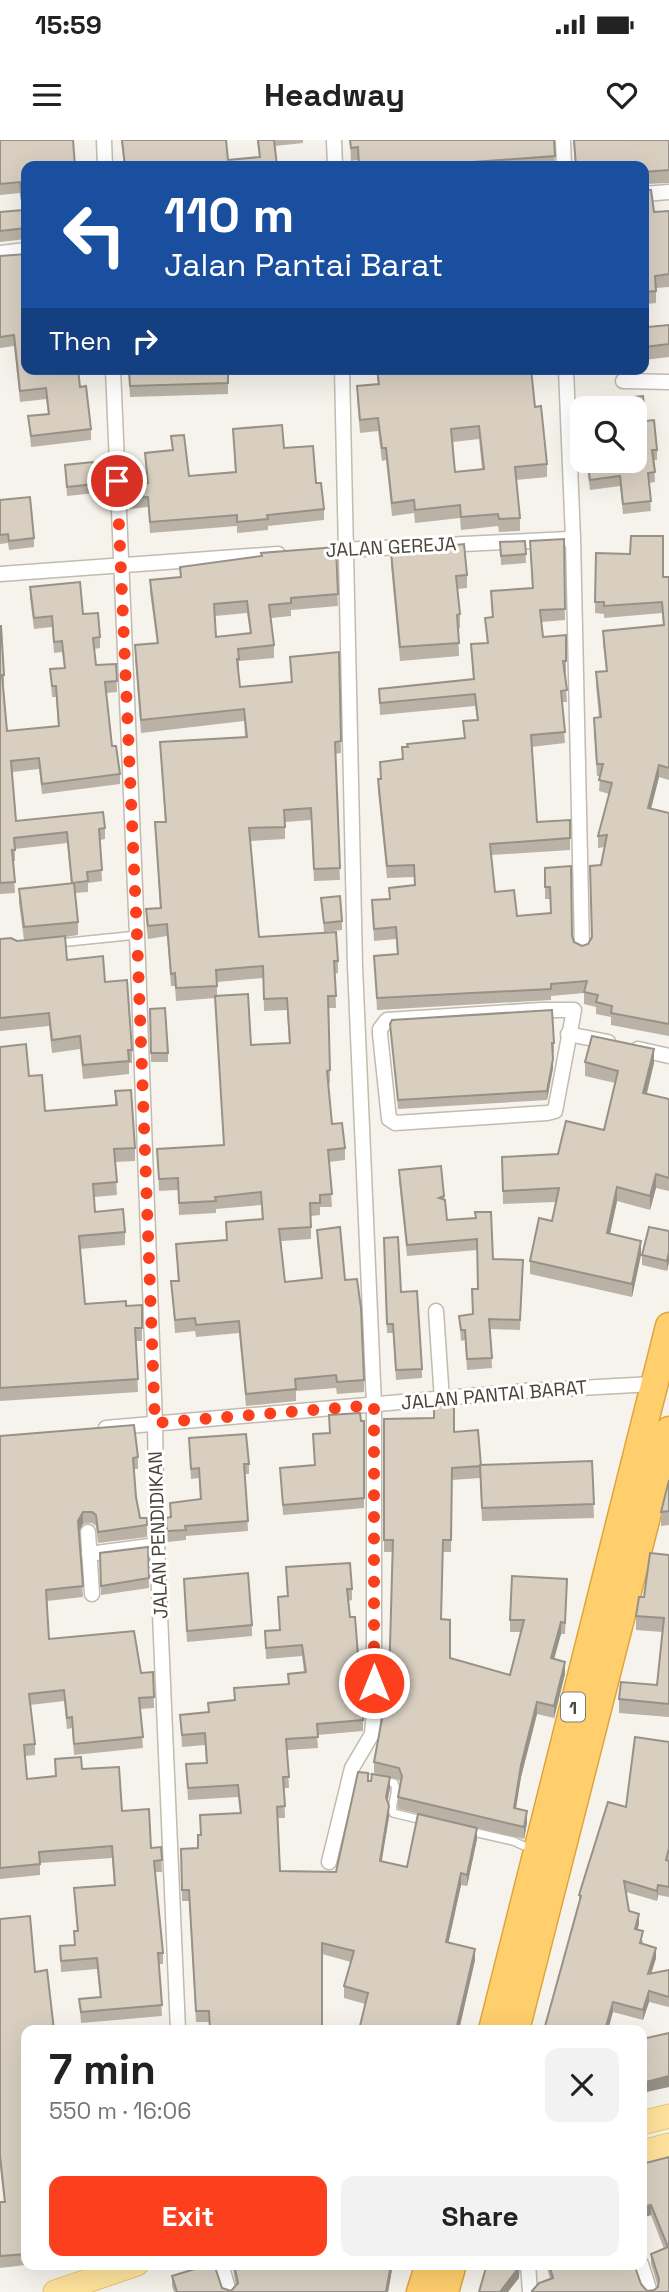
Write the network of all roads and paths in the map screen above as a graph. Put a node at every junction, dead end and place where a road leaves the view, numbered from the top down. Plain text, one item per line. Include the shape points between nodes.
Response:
1 (104, 140) edge
2 (334, 140) edge
3 (563, 140) edge
4 (105, 161) edge
5 (335, 161) edge
6 (564, 161) edge
7 (669, 192) edge
8 (649, 194) edge
9 (21, 251) edge
10 (0, 253) edge
11 (113, 375) edge
12 (342, 375) edge
13 (566, 375) edge
14 (623, 381) dead end
15 (669, 382) edge
16 (573, 538) junction
17 (347, 549) junction
18 (320, 551) edge
19 (293, 553) edge
20 (120, 564) junction
21 (0, 574) edge
22 (137, 935) junction
23 (57, 943) edge
24 (582, 948) edge
25 (568, 1034) junction
26 (669, 1056) edge
27 (436, 1311) dead end
28 (669, 1326) edge
29 (653, 1384) junction
30 (442, 1400) junction
31 (374, 1405) junction
32 (155, 1423) junction
33 (90, 1429) edge
34 (669, 1430) edge
35 (642, 1481) junction
36 (88, 1532) dead end
37 (157, 1545) junction
38 (89, 1554) junction
39 (92, 1594) dead end
40 (343, 1806) junction
41 (434, 1823) edge
42 (460, 1829) edge
43 (537, 1852) junction
44 (330, 1862) dead end
45 (178, 2025) edge
46 (493, 2025) edge
47 (517, 2025) edge
48 (669, 2116) edge
49 (647, 2122) edge
50 (669, 2145) edge
51 (647, 2151) edge
52 (119, 2270) edge
53 (223, 2270) edge
54 (427, 2270) edge
55 (451, 2270) edge
56 (528, 2270) edge
57 (643, 2270) edge
58 (55, 2292) edge
59 (229, 2292) edge
60 (420, 2292) edge
61 (445, 2292) edge
62 (530, 2292) edge
63 (650, 2292) edge

1 - 4 street
2 - 5 street
3 - 6 street
7 - 8 street
9 - 10 street
11 - 20 street, JALAN PENDIDIKAN
12 - 17 street
13 - 16 street
14 - 15 street
16 - 17 street, JALAN GEREJA
16 - 24 street
17 - 18 street, JALAN GEREJA
17 - 31 street via 355,966
19 - 20 street
20 - 21 street
20 - 22 street, JALAN PENDIDIKAN
22 - 23 lane
22 - 32 street, JALAN PENDIDIKAN
25 - 25 street via 574,1010 387,1020 380,1029 387,1115 395,1123 551,1113 557,1106
25 - 26 street
27 - 30 street
28 - 29 highway, 1
29 - 30 street, JALAN PANTAI BARAT
29 - 35 highway, 1
30 - 31 street, JALAN PANTAI BARAT
31 - 32 street, JALAN PANTAI BARAT
31 - 40 street via 374,1710 372,1734 352,1768
32 - 33 street, JALAN PANTAI BARAT
32 - 37 street, JALAN PENDIDIKAN
34 - 35 highway, 1
35 - 43 highway, 1
35 - 47 highway, 1
36 - 38 street
37 - 38 street
37 - 45 street, JALAN PENDIDIKAN
38 - 39 street
40 - 41 lane via 352,1776 394,1783 393,1813
40 - 44 street
42 - 43 lane via 513,1841
43 - 46 highway, 1
48 - 49 main road
50 - 51 main road
52 - 58 main road
53 - 59 street
54 - 60 highway
55 - 61 highway
56 - 62 street
57 - 63 street

